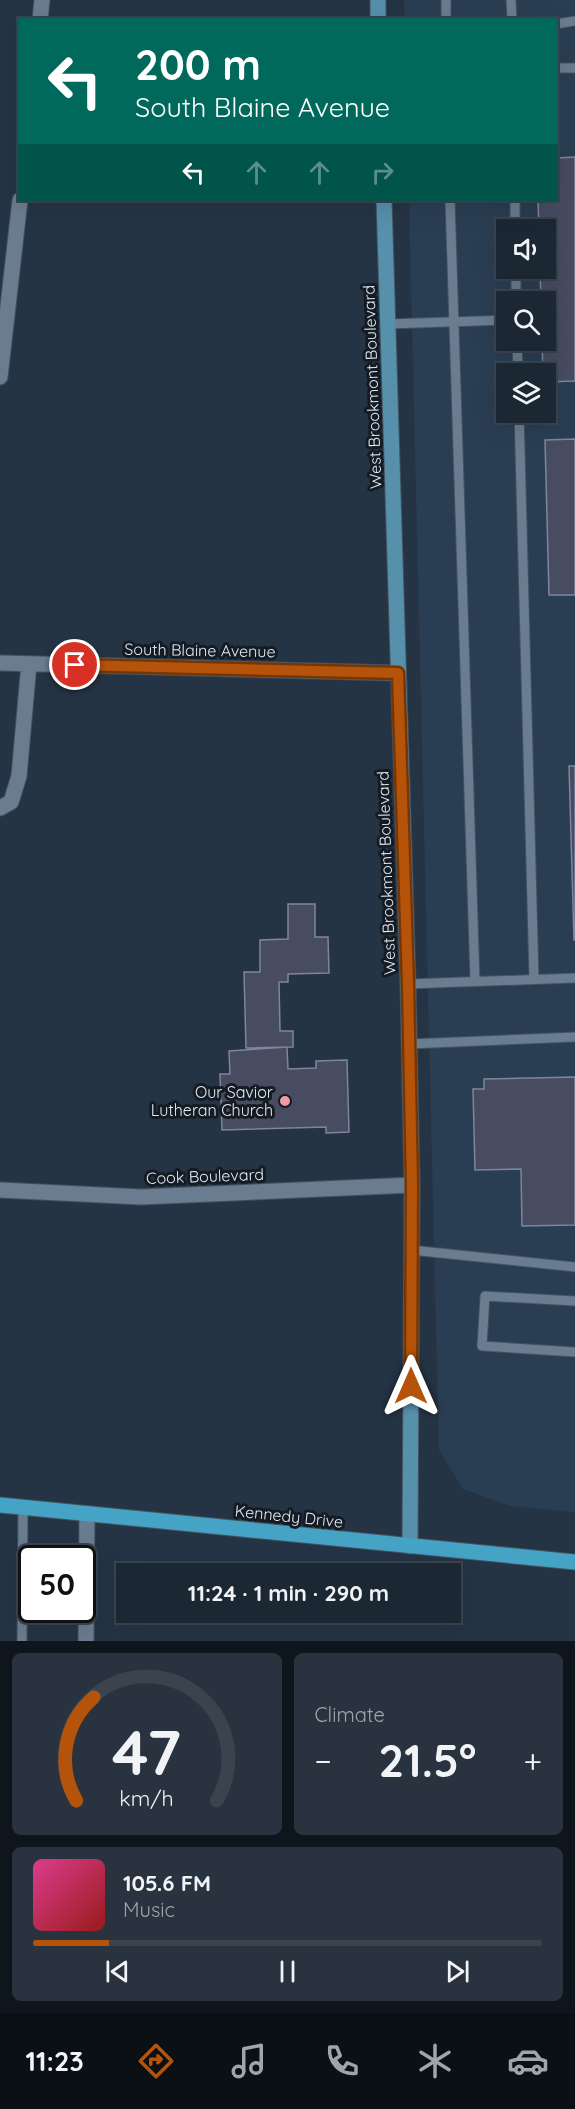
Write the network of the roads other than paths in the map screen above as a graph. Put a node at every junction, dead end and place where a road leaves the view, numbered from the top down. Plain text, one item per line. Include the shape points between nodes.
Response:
1 (42, 0) edge
2 (378, 0) edge
3 (446, 0) edge
4 (511, 0) edge
5 (40, 18) edge
6 (378, 18) edge
7 (446, 18) edge
8 (512, 18) edge
9 (575, 21) edge
10 (558, 24) edge
11 (558, 68) edge
12 (575, 68) edge
13 (20, 201) edge
14 (384, 201) edge
15 (450, 201) edge
16 (514, 201) edge
17 (515, 219) edge
18 (496, 320) edge
19 (453, 322) junction
20 (388, 324) junction
21 (0, 377) edge
22 (519, 423) edge
23 (0, 663) edge
24 (29, 664) junction
25 (398, 673) junction
26 (0, 808) edge
27 (575, 978) edge
28 (534, 979) junction
29 (475, 981) junction
30 (408, 984) junction
31 (575, 1037) edge
32 (409, 1044) junction
33 (412, 1185) junction
34 (0, 1190) edge
35 (411, 1250) junction
36 (575, 1268) edge
37 (575, 1301) edge
38 (575, 1352) edge
39 (0, 1505) edge
40 (23, 1507) junction
41 (87, 1514) junction
42 (410, 1546) junction
43 (575, 1562) edge
44 (22, 1641) edge
45 (86, 1641) edge

1 - 5 street
2 - 6 main road
3 - 7 lane
4 - 8 lane
9 - 10 lane
11 - 12 lane
13 - 21 street
14 - 20 main road, West Brookmont Boulevard
15 - 19 lane
16 - 17 lane
18 - 19 lane
19 - 20 lane
19 - 29 lane
20 - 25 main road, West Brookmont Boulevard
22 - 28 lane
23 - 24 street, South Blaine Avenue
24 - 25 street, South Blaine Avenue
24 - 26 street via 18,776 11,802
25 - 30 main road, West Brookmont Boulevard
27 - 28 lane
28 - 29 lane
29 - 30 lane
30 - 32 main road, West Brookmont Boulevard
31 - 32 lane
32 - 33 main road, West Brookmont Boulevard
33 - 34 street, Cook Boulevard via 141,1197
33 - 35 main road, West Brookmont Boulevard
35 - 36 lane
35 - 42 main road, West Brookmont Boulevard
37 - 38 lane via 485,1296 483,1346
39 - 40 main road, Kennedy Drive
40 - 41 main road, Kennedy Drive
40 - 44 lane
41 - 42 main road, Kennedy Drive
41 - 45 street
42 - 43 main road, Kennedy Drive

